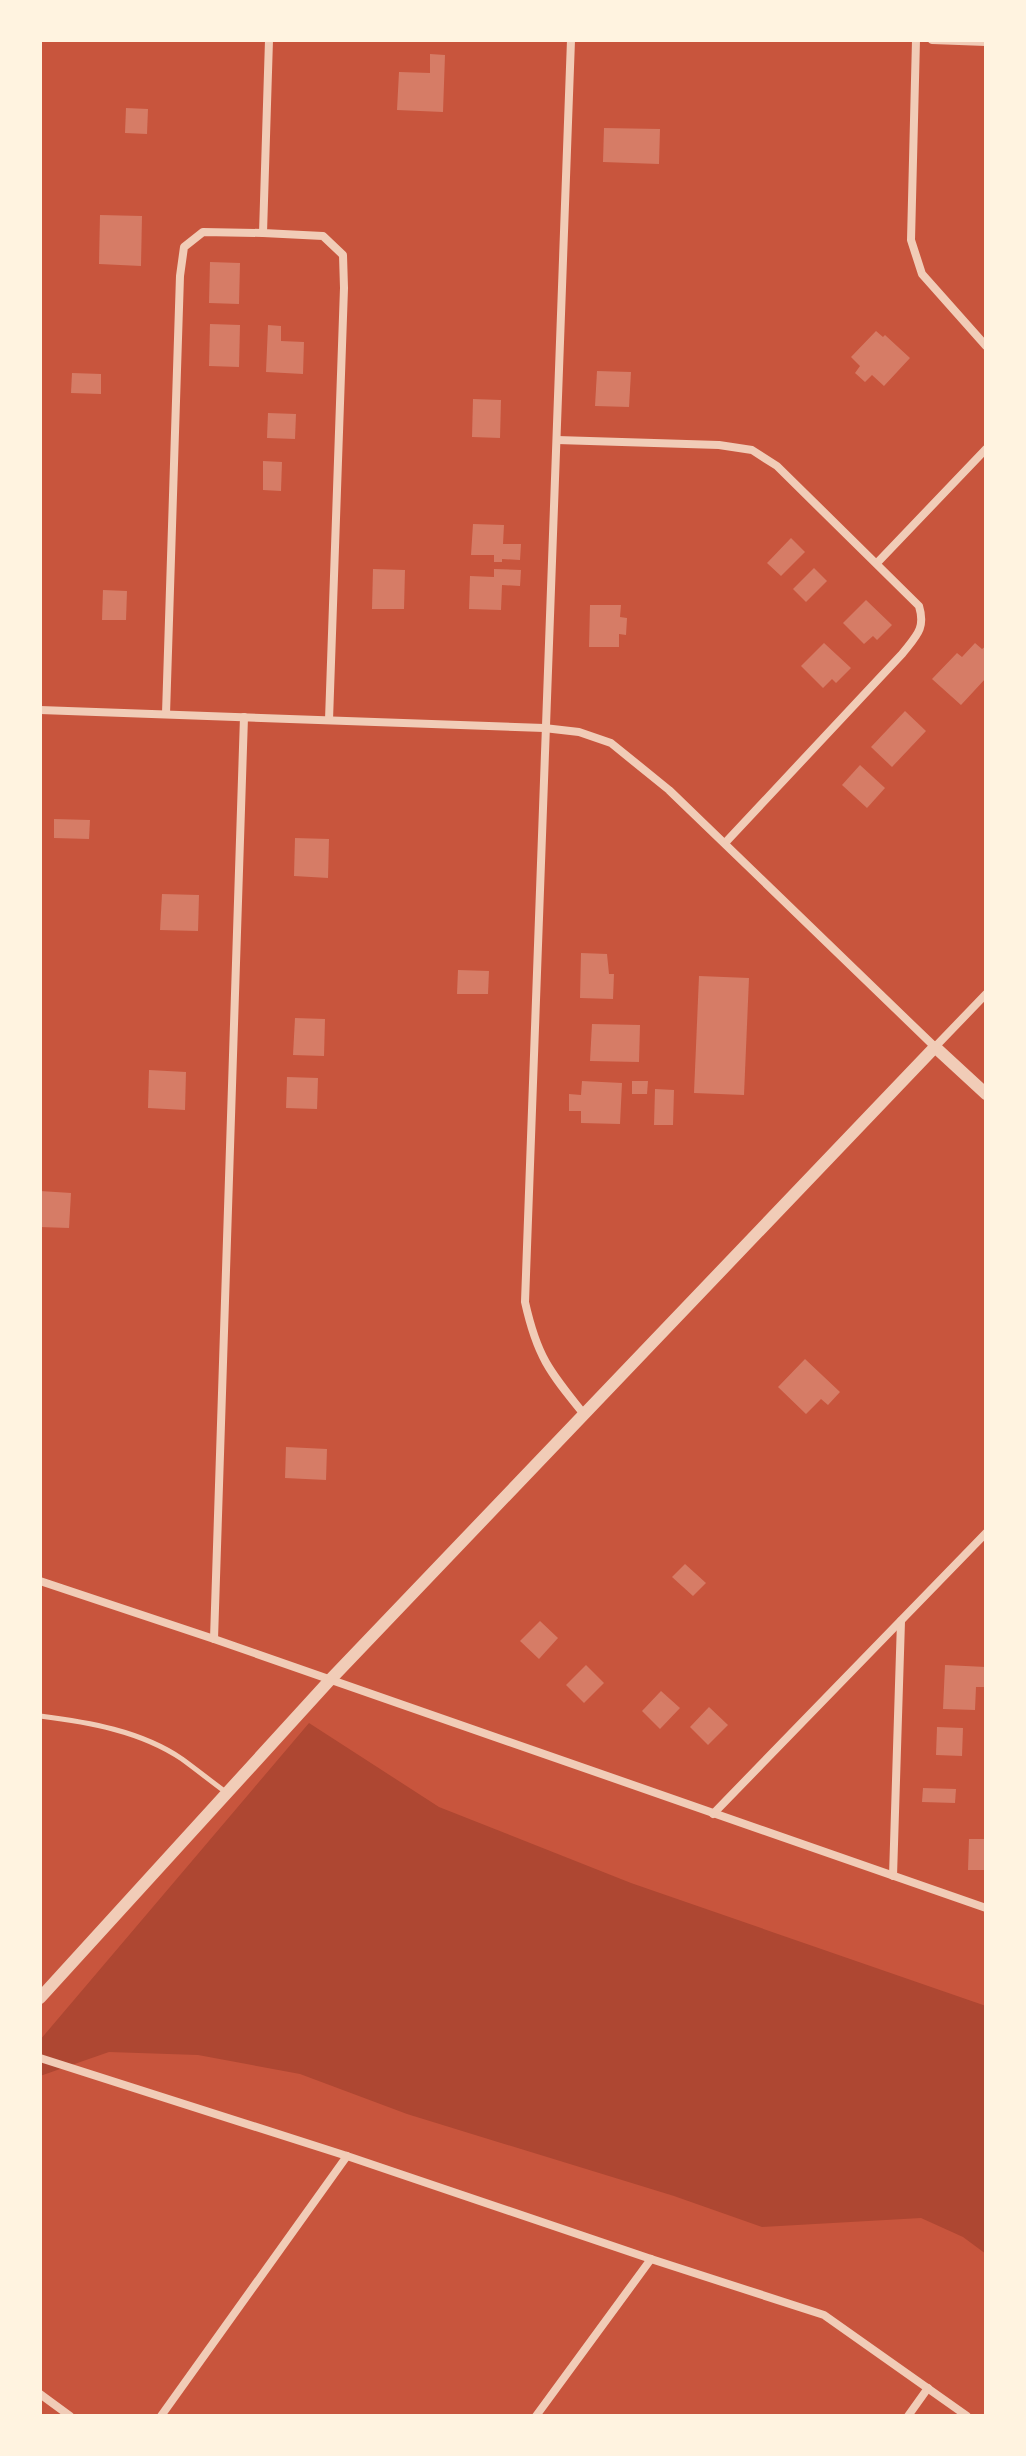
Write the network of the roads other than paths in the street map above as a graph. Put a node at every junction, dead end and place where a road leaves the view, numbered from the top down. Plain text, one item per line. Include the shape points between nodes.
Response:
1 (269, 40) edge
2 (571, 40) edge
3 (916, 40) edge
4 (932, 40) edge
5 (986, 42) edge
6 (263, 233) junction
7 (986, 346) edge
8 (557, 440) junction
9 (986, 449) edge
10 (877, 563) junction
11 (40, 710) edge
12 (166, 714) junction
13 (244, 717) junction
14 (329, 720) junction
15 (544, 728) junction
16 (725, 843) junction
17 (986, 994) edge
18 (935, 1047) junction
19 (986, 1094) edge
20 (583, 1413) junction
21 (986, 1533) edge
22 (40, 1581) edge
23 (901, 1620) junction
24 (214, 1639) junction
25 (329, 1681) junction
26 (40, 1716) edge
27 (227, 1793) junction
28 (713, 1814) junction
29 (893, 1876) junction
30 (986, 1908) edge
31 (40, 1998) edge
32 (40, 2058) edge
33 (347, 2156) junction
34 (651, 2259) junction
35 (928, 2388) junction
36 (40, 2394) edge
37 (70, 2416) edge
38 (161, 2416) edge
39 (536, 2416) edge
40 (908, 2416) edge
41 (967, 2416) edge

1 - 6 street
2 - 8 street
3 - 7 street via 911,240 922,274
4 - 5 street
6 - 12 street via 203,232 184,247
6 - 14 street via 323,236 343,255
8 - 10 street via 752,450 777,466
8 - 15 street
9 - 10 street
10 - 16 street via 919,606 919,632
11 - 12 street
12 - 13 street
13 - 14 street
13 - 24 street
14 - 15 street
15 - 16 street via 611,743
15 - 20 street via 525,1302 548,1371
16 - 18 street
17 - 18 street
18 - 19 street
18 - 20 street
20 - 25 street
21 - 23 street
22 - 24 street
23 - 28 street
23 - 29 street
24 - 25 street
25 - 27 street
25 - 28 street
26 - 27 lane via 138,1737 180,1758
27 - 31 street
28 - 29 street
29 - 30 street
32 - 33 street
33 - 34 street
33 - 38 street
34 - 35 street via 824,2315
34 - 39 street
35 - 40 street
35 - 41 street
36 - 37 street

